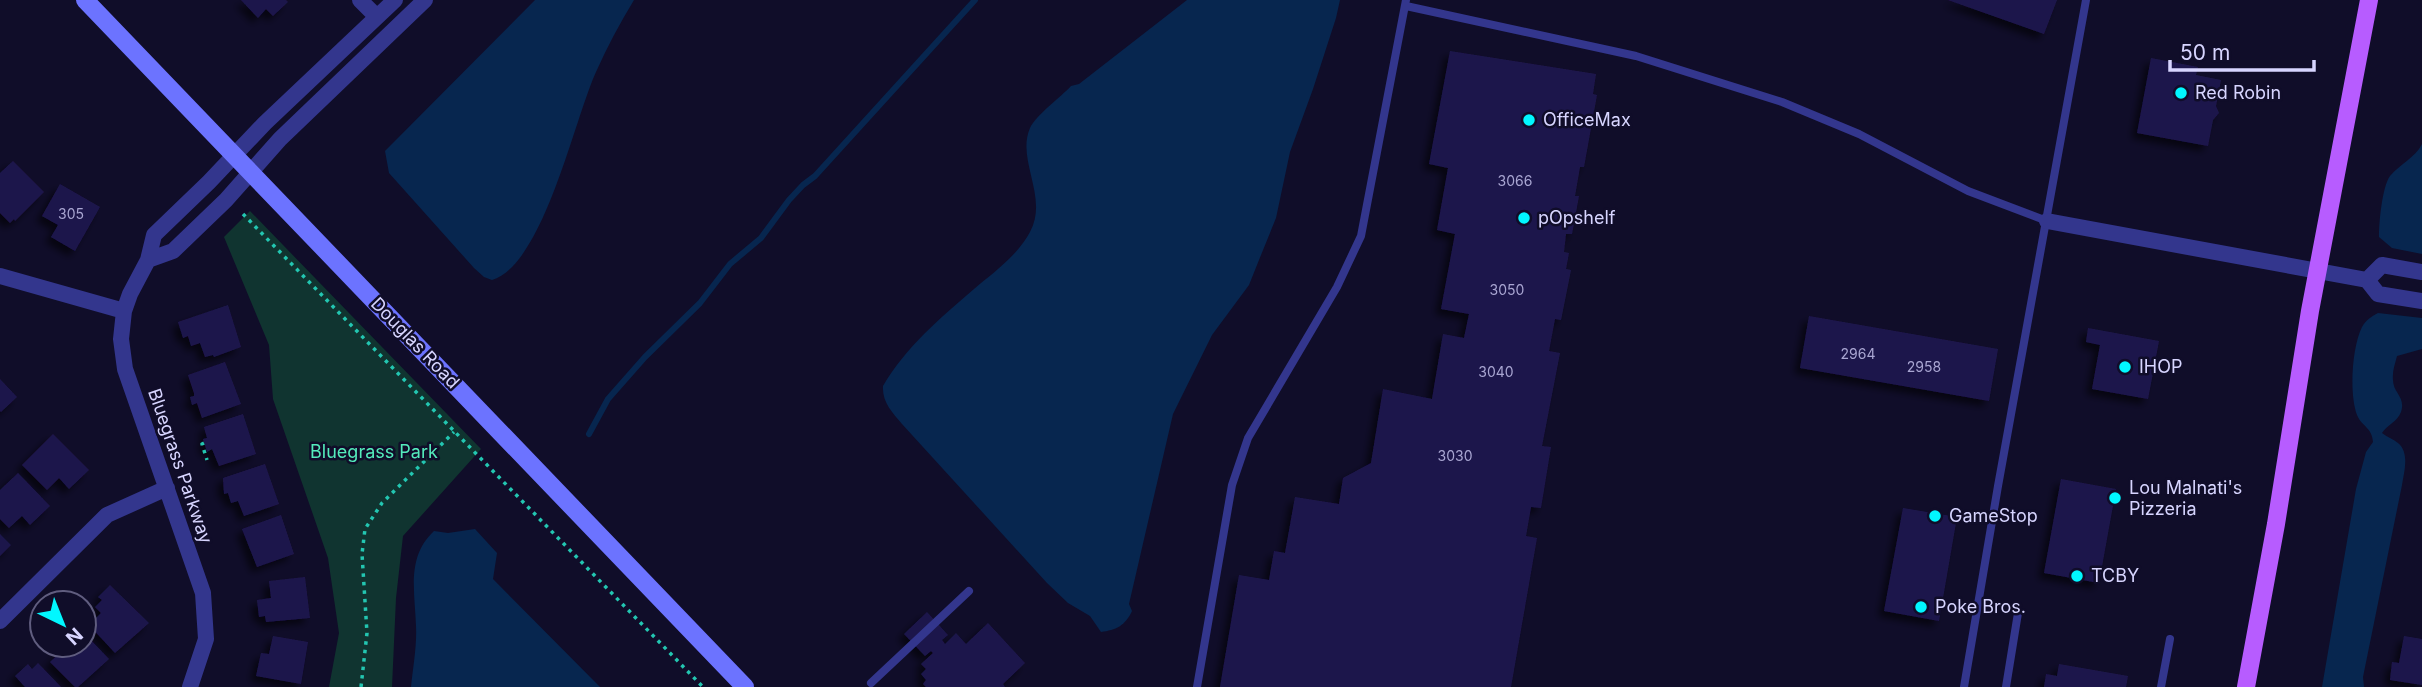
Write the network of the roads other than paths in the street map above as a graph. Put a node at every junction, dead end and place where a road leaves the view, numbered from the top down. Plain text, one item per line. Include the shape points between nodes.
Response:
1 (85, 0) edge
2 (360, 0) edge
3 (395, 0) edge
4 (425, 0) edge
5 (2086, 0) edge
6 (2369, 0) edge
7 (1406, 3) edge
8 (376, 16) junction
9 (234, 154) junction
10 (251, 172) junction
11 (2047, 221) junction
12 (148, 260) junction
13 (2318, 271) junction
14 (2422, 272) edge
15 (0, 276) edge
16 (2367, 280) junction
17 (2422, 301) edge
18 (124, 311) junction
19 (167, 488) junction
20 (969, 591) dead end
21 (2018, 613) dead end
22 (0, 621) edge
23 (2170, 639) dead end
24 (872, 683) dead end
25 (190, 687) edge
26 (745, 687) edge
27 (1197, 687) edge
28 (1964, 687) edge
29 (2006, 687) edge
30 (2161, 687) edge
31 (2246, 687) edge

1 - 9 street, Douglas Road
2 - 8 street
3 - 8 street, Bluegrass Parkway
4 - 10 street
5 - 11 lane
6 - 13 main road
7 - 11 lane via 1636,56 1782,102 1859,134 1968,191
7 - 27 lane via 1361,236 1324,310 1248,438 1232,485
8 - 9 street, Bluegrass Parkway
9 - 10 street, Douglas Road
9 - 12 street, Bluegrass Parkway via 154,235
10 - 12 street via 173,251
10 - 26 street, Douglas Road
11 - 13 street
11 - 28 lane
12 - 18 street, Bluegrass Parkway
13 - 16 street
13 - 31 main road
14 - 16 street via 2382,265
15 - 18 street
16 - 17 street via 2378,294
18 - 19 street, Bluegrass Parkway via 125,369
19 - 22 street via 107,515
19 - 25 street, Bluegrass Parkway via 203,593 206,639
20 - 24 lane
21 - 29 lane
23 - 30 lane

